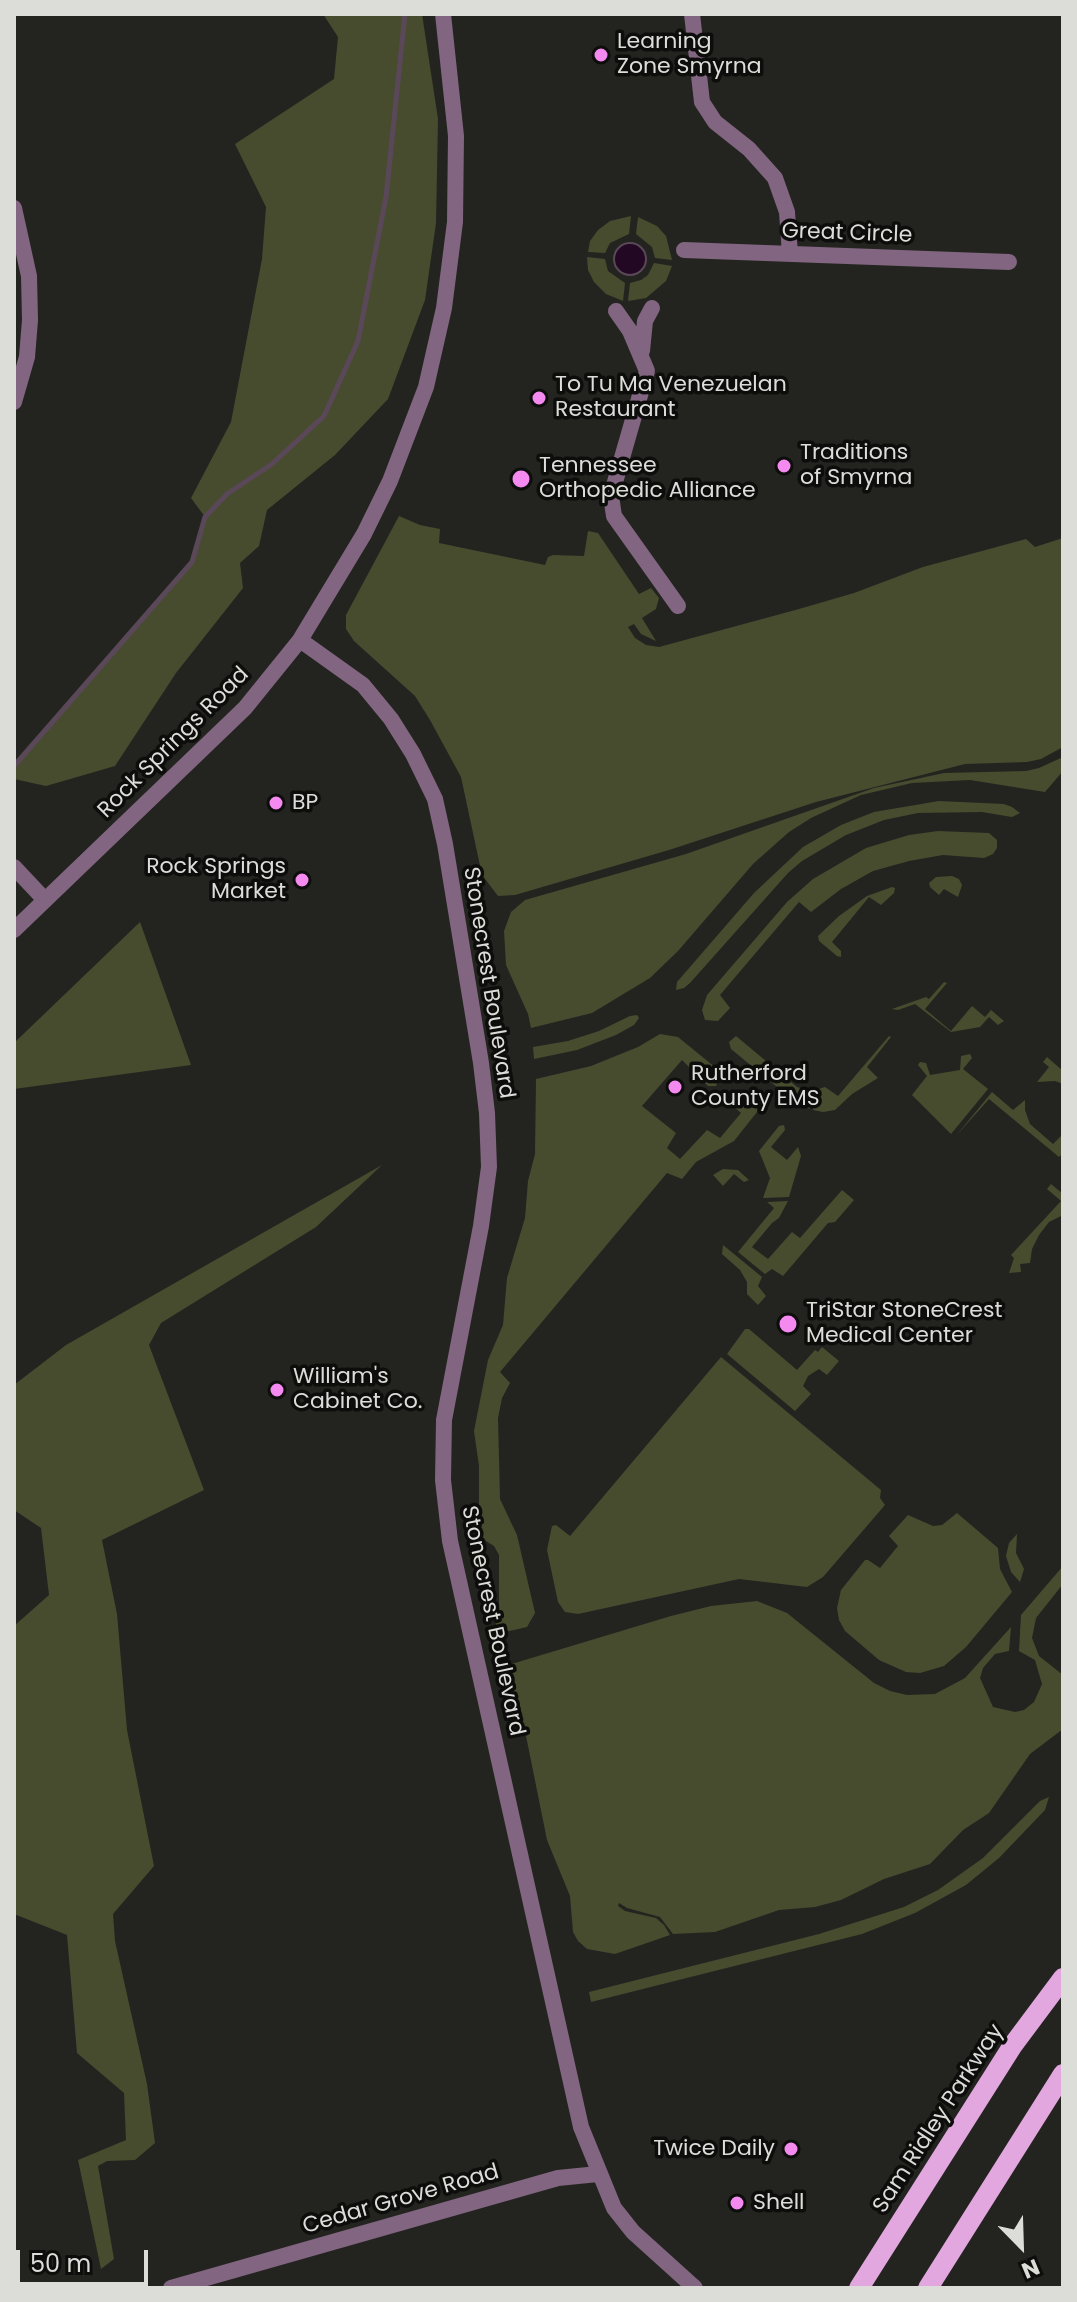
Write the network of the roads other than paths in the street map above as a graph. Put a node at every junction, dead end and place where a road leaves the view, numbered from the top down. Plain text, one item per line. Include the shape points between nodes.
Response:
1 (443, 14) edge
2 (692, 14) edge
3 (14, 208) edge
4 (684, 250) dead end
5 (790, 254) junction
6 (1009, 262) dead end
7 (652, 308) dead end
8 (616, 311) dead end
9 (22, 321) edge
10 (642, 353) junction
11 (14, 402) edge
12 (678, 606) dead end
13 (300, 640) junction
14 (14, 867) edge
15 (45, 900) junction
16 (14, 930) edge
17 (1063, 1978) edge
18 (1063, 2074) edge
19 (598, 2174) junction
20 (171, 2288) edge
21 (695, 2288) edge
22 (859, 2288) edge
23 (928, 2288) edge

1 - 13 street, Rock Springs Road via 456,150 455,222 426,387 364,534
2 - 5 street via 702,102 715,122 775,178 787,212
3 - 9 street via 29,276
4 - 5 street, Great Circle
5 - 6 street, Great Circle
7 - 10 street via 645,321
8 - 10 street
9 - 11 street via 27,357
10 - 12 street via 647,371 611,496 614,516
13 - 15 street, Rock Springs Road via 245,708
13 - 19 street, Stonecrest Boulevard via 363,685 391,719 435,799 445,844 481,1063 489,1167 444,1420 448,1526 581,2127
14 - 15 street
15 - 16 street, Rock Springs Road
17 - 22 main road, Sam Ridley Parkway via 1013,2045
18 - 23 main road
19 - 20 street, Cedar Grove Road via 558,2178
19 - 21 street, Stonecrest Boulevard via 633,2232

